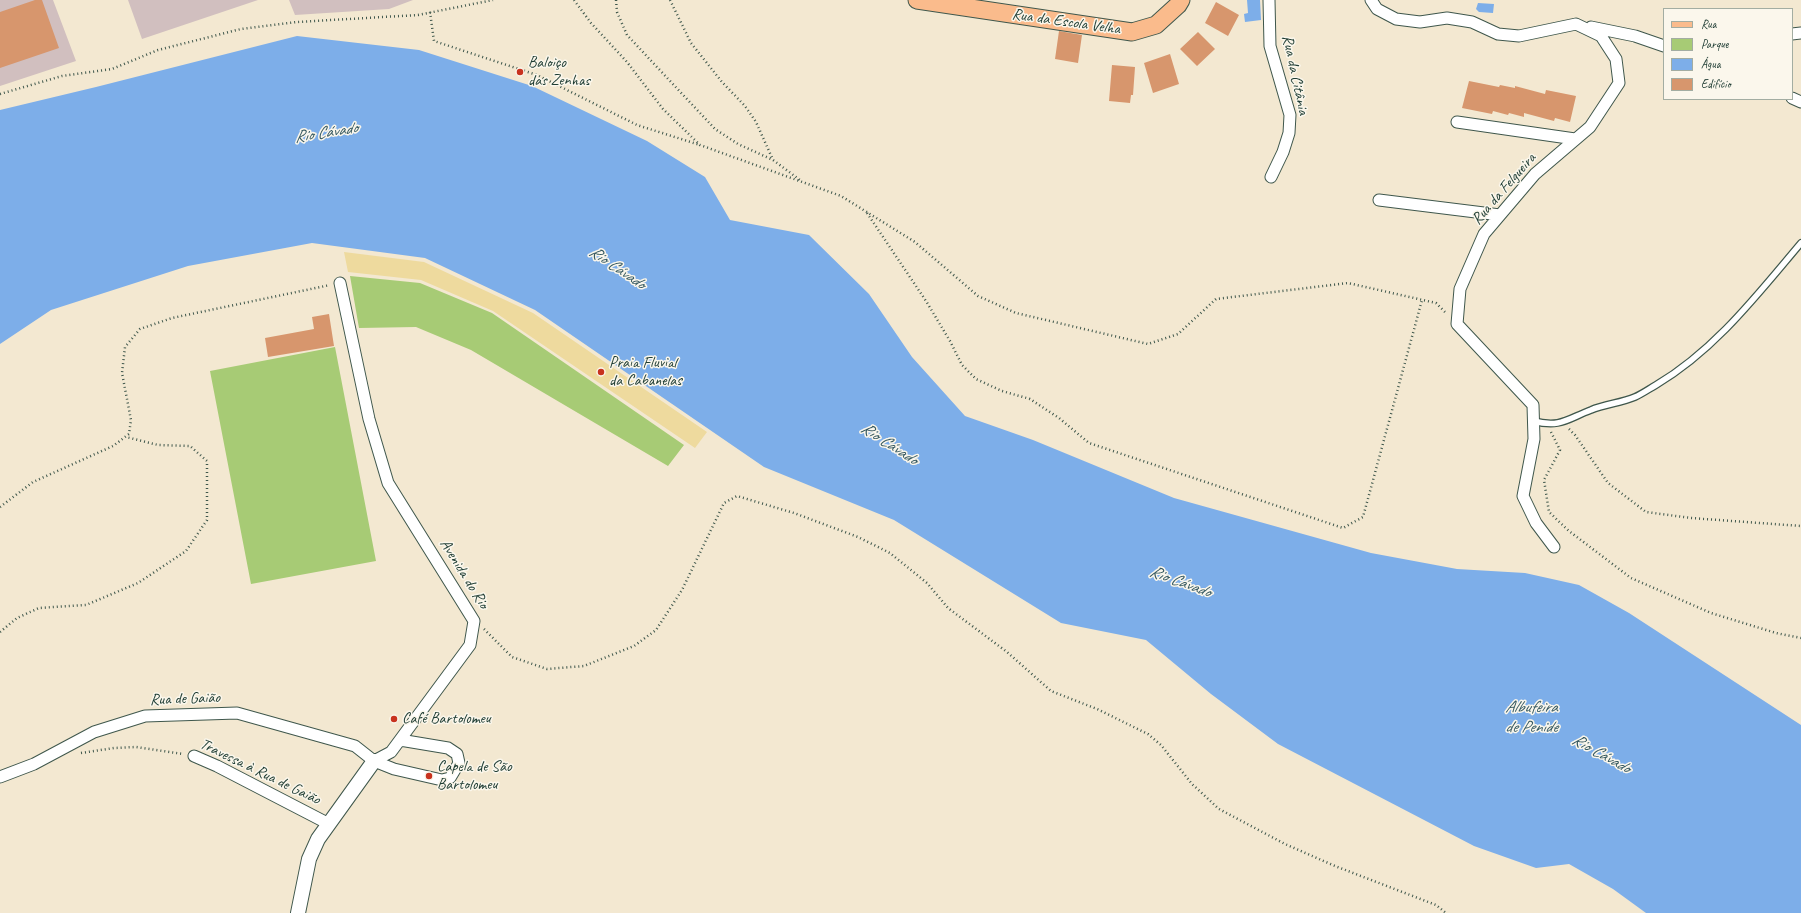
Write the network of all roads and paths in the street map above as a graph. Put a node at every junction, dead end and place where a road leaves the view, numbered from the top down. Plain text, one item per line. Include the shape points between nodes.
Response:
1 (493, 0) edge
2 (574, 0) edge
3 (616, 0) edge
4 (670, 0) edge
5 (916, 0) edge
6 (1181, 0) edge
7 (1269, 0) edge
8 (1371, 0) edge
9 (430, 12) junction
10 (1576, 24) junction
11 (1663, 46) edge
12 (0, 94) edge
13 (1458, 122) dead end
14 (1576, 139) junction
15 (700, 145) junction
16 (773, 160) junction
17 (1271, 177) dead end
18 (802, 182) junction
19 (1379, 200) dead end
20 (866, 211) junction
21 (1500, 215) junction
22 (1801, 243) edge
23 (340, 283) joint
24 (1422, 300) junction
25 (1457, 324) junction
26 (1534, 421) junction
27 (1563, 423) junction
28 (1547, 424) junction
29 (125, 437) junction
30 (0, 507) edge
31 (1801, 526) edge
32 (1554, 547) dead end
33 (474, 621) junction
34 (0, 632) edge
35 (1801, 638) edge
36 (400, 740) junction
37 (58, 751) junction
38 (194, 756) joint
39 (374, 762) junction
40 (0, 777) edge
41 (329, 824) junction
42 (298, 913) edge
43 (1446, 913) edge

1 - 9 path
2 - 15 path via 663,109
3 - 16 path via 616,12 627,35 715,129 738,144
4 - 16 path via 691,43 749,111
5 - 6 main road, Rua da Escola Velha via 1132,32 1156,25
7 - 17 street, Rua da Citânia via 1270,46 1290,115 1289,133
8 - 10 street via 1377,9 1396,20 1420,22 1447,18 1472,22 1498,34 1519,36
9 - 12 path via 241,29 158,50 112,69 62,76
9 - 15 path via 434,41 537,75 637,125
10 - 11 street via 1635,36
10 - 14 street, Rua da Felgueira via 1601,36 1616,59 1619,83 1590,127
13 - 14 street
14 - 21 street, Rua da Felgueira via 1535,174
15 - 18 path
16 - 18 path
18 - 20 path via 840,196
19 - 21 street
20 - 24 path via 915,242 978,296 1016,313 1148,344 1178,334 1216,299 1348,283
20 - 24 path via 926,301 962,365 976,379 1002,391 1030,399 1059,418 1089,444 1343,528 1363,517
21 - 25 street, Rua da Felgueira via 1484,234 1460,289
22 - 27 lane via 1746,308 1703,351 1673,375 1635,397 1591,410
23 - 29 path via 172,318 140,329 125,347 122,373 131,420 129,434
23 - 33 street, Avenida do Rio via 369,419 388,483
24 - 25 path via 1436,303
25 - 26 street via 1533,404
26 - 28 lane
26 - 32 street via 1534,439 1523,496 1536,523
27 - 28 lane
27 - 31 path via 1575,435 1608,483 1646,512
28 - 35 path via 1560,450 1544,480 1549,512 1569,531 1631,578 1710,613
29 - 30 path via 113,446 33,482
29 - 34 path via 158,445 190,446 207,461 207,520 186,551 138,583 86,605 39,608 17,618
33 - 36 street, Avenida do Rio via 470,645
33 - 43 path via 512,657 547,669 584,666 634,646 656,630 682,590 724,503 738,496 794,513 858,537 890,553 927,583 948,608 1007,652 1051,691 1097,709 1148,734 1161,745 1192,784 1219,809 1285,844 1436,905
36 - 39 street, Avenida do Rio via 391,752
36 - 39 street via 448,748 457,754 459,763 450,778 442,780
37 - 38 path, Travessa à Rua de Gaião via 71,754 114,748 136,748
37 - 39 street, Rua de Gaião via 94,732 145,716 237,713 355,746
37 - 40 street, Rua de Gaião via 34,764
38 - 41 street, Travessa à Rua de Gaião
39 - 41 street, Avenida do Rio
41 - 42 street, Avenida do Rio via 318,839 309,859

